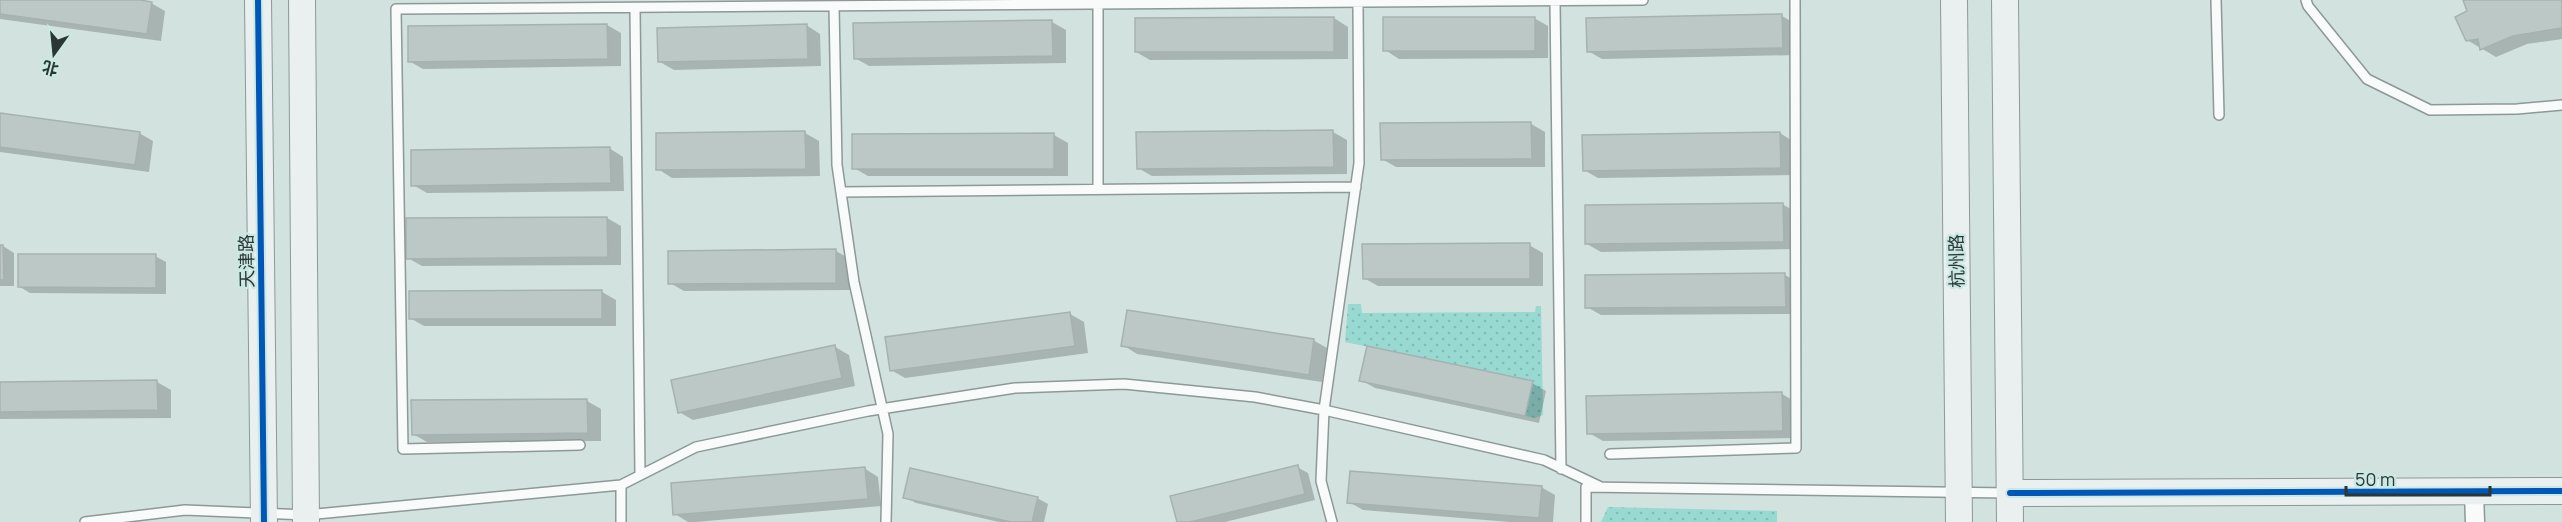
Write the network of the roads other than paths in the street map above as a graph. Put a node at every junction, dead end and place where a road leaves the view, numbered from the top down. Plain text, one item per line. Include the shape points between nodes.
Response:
1 (258, 0) edge
2 (302, 0) edge
3 (1643, 0) edge
4 (1795, 0) edge
5 (1954, 0) edge
6 (2005, 0) edge
7 (2216, 0) edge
8 (2306, 0) edge
9 (1555, 2) junction
10 (1358, 3) junction
11 (1098, 4) junction
12 (834, 6) junction
13 (634, 8) junction
14 (2562, 105) edge
15 (2219, 115) dead end
16 (1356, 187) junction
17 (1098, 189) junction
18 (841, 192) junction
19 (880, 409) junction
20 (1324, 410) junction
21 (580, 445) dead end
22 (1610, 454) dead end
23 (1561, 468) junction
24 (640, 475) junction
25 (621, 485) junction
26 (1601, 487) junction
27 (2562, 491) edge
28 (2474, 492) junction
29 (1959, 493) junction
30 (2010, 494) junction
31 (264, 517) edge
32 (306, 519) edge
33 (85, 522) edge
34 (621, 522) edge
35 (886, 522) edge
36 (1332, 522) edge
37 (1586, 522) edge
38 (1959, 522) edge
39 (2010, 522) edge
40 (2475, 522) edge

1 - 31 street, 天津路
2 - 32 street
3 - 9 lane
4 - 22 lane via 1796,448
5 - 29 street, 杭州路
6 - 30 street
7 - 15 lane
8 - 14 lane via 2367,79 2430,110
9 - 10 lane
9 - 23 lane
10 - 11 lane
10 - 16 lane
11 - 12 lane
11 - 17 lane
12 - 13 lane
12 - 18 lane
13 - 21 lane via 396,9 403,449
13 - 24 lane
16 - 17 lane
16 - 20 lane
17 - 18 lane
18 - 19 lane via 854,282
19 - 20 lane via 1015,388 1124,384 1255,398
19 - 24 lane via 696,447
19 - 35 lane via 888,434
20 - 23 lane via 1544,460
20 - 36 lane via 1321,481
23 - 26 lane
24 - 25 lane
25 - 32 lane
25 - 34 lane
26 - 29 lane
26 - 37 lane via 1586,487
27 - 28 street
28 - 30 street
28 - 40 street
29 - 30 lane
29 - 38 street, 杭州路
30 - 39 street
31 - 32 lane
31 - 33 lane via 185,510

